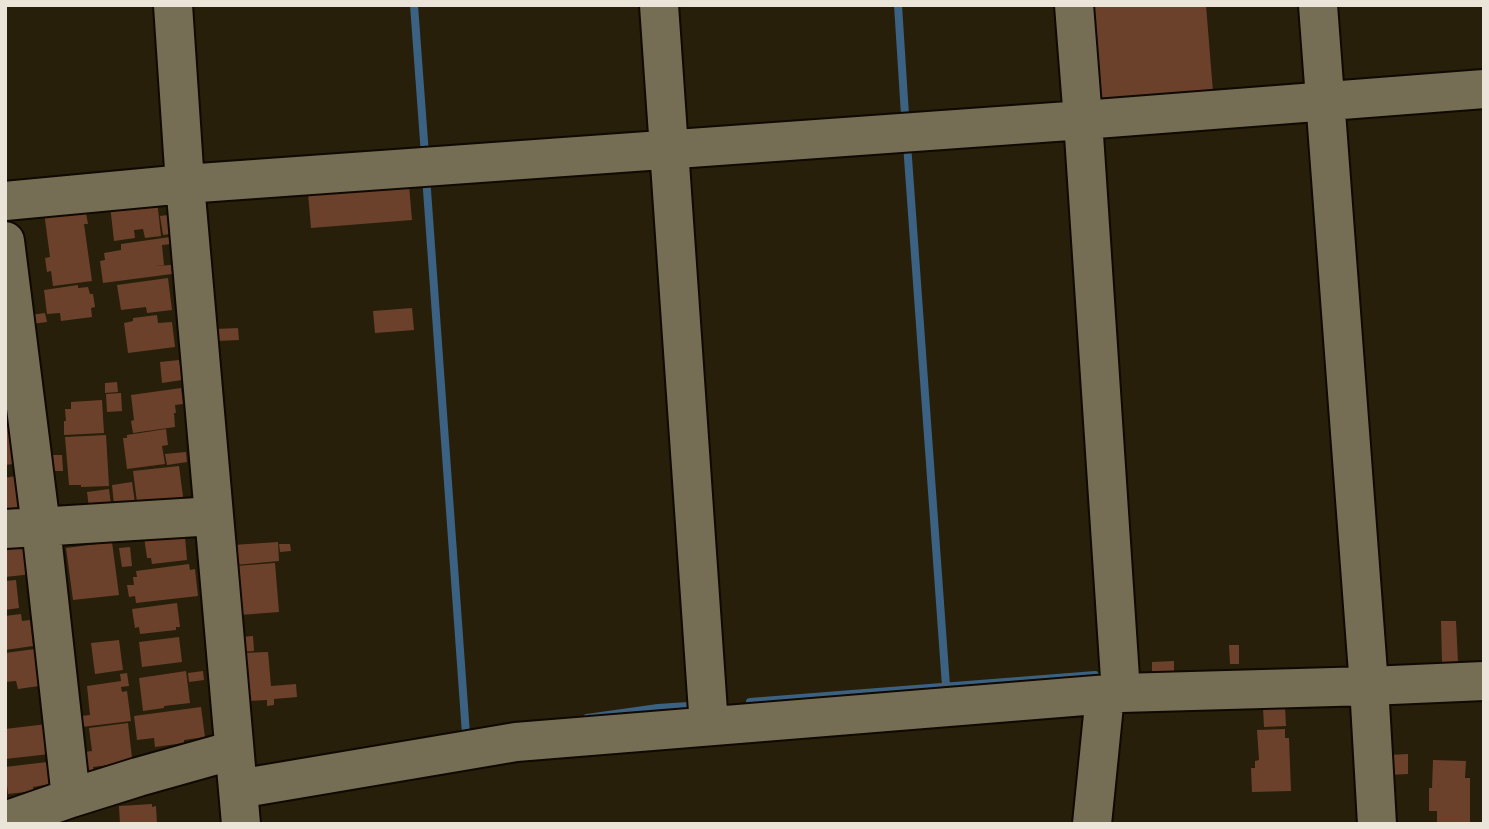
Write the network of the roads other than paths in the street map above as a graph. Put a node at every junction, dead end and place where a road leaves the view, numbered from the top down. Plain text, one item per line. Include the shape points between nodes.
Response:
1 (173, 5) edge
2 (659, 5) edge
3 (1074, 5) edge
4 (1318, 5) edge
5 (1484, 89) edge
6 (1324, 100) junction
7 (1083, 120) junction
8 (669, 149) junction
9 (186, 184) junction
10 (5, 201) edge
11 (5, 241) edge
12 (214, 516) junction
13 (23, 528) edge
14 (1484, 681) edge
15 (1369, 686) junction
16 (1113, 694) junction
17 (709, 726) junction
18 (234, 750) junction
19 (75, 806) edge
20 (239, 806) edge
21 (5, 821) edge
22 (1092, 824) edge
23 (1377, 824) edge

1 - 9 street
2 - 8 street
3 - 7 street
4 - 6 street
5 - 6 street
6 - 7 street
6 - 15 street
7 - 8 street
7 - 16 street
8 - 9 street
8 - 17 street
9 - 10 street
9 - 12 street
11 - 13 street
12 - 13 street
12 - 18 street
13 - 19 street
14 - 15 street
15 - 16 street
15 - 23 street
16 - 17 street
16 - 22 street
17 - 20 street via 516,741
18 - 19 street
18 - 20 street
19 - 21 street

